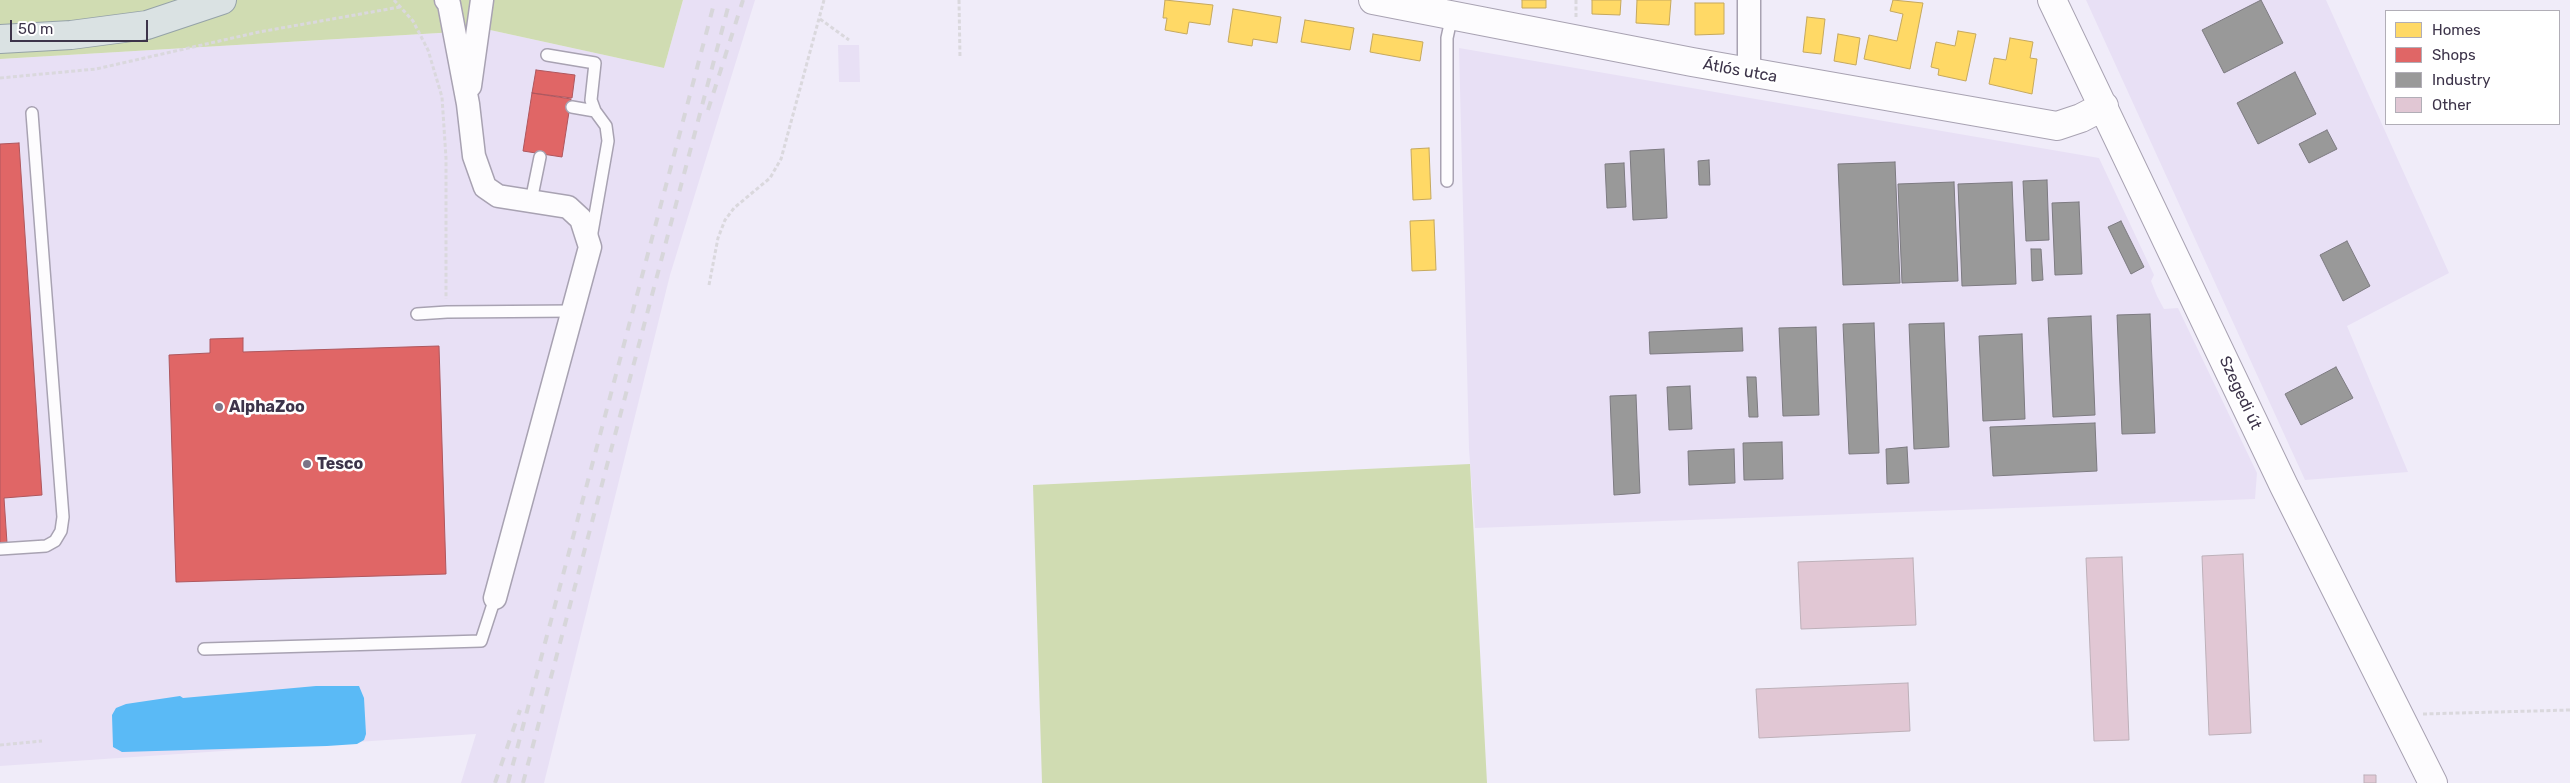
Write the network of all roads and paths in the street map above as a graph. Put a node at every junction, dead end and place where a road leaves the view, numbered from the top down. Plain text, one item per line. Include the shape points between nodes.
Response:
1 (222, 0) edge
2 (394, 0) edge
3 (446, 0) edge
4 (482, 0) edge
5 (824, 0) edge
6 (959, 0) edge
7 (1374, 0) edge
8 (1749, 0) edge
9 (2052, 0) edge
10 (1418, 4) edge
11 (400, 7) junction
12 (1452, 15) junction
13 (820, 19) junction
14 (0, 39) edge
15 (848, 40) dead end
16 (547, 55) dead end
17 (960, 58) dead end
18 (1749, 73) junction
19 (0, 78) edge
20 (468, 104) junction
21 (2104, 106) junction
22 (572, 107) dead end
23 (595, 111) junction
24 (32, 113) dead end
25 (540, 157) dead end
26 (1447, 181) dead end
27 (531, 201) junction
28 (590, 247) junction
29 (709, 285) dead end
30 (574, 311) junction
31 (447, 312) junction
32 (416, 314) dead end
33 (0, 549) edge
34 (495, 598) joint
35 (204, 649) dead end
36 (2570, 710) edge
37 (2399, 715) junction
38 (42, 741) dead end
39 (0, 745) edge
40 (2433, 783) edge

1 - 14 main road via 147,25
2 - 11 path
3 - 20 street
4 - 20 street
5 - 13 path
6 - 17 path
7 - 10 main road, Átlós utca
8 - 18 street
9 - 21 main road, Szegedi út
10 - 12 main road, Átlós utca
11 - 19 path via 259,32 96,70
11 - 31 path via 428,50 442,97 446,158
12 - 18 main road, Átlós utca
12 - 26 lane via 1447,38
13 - 15 path
13 - 29 path via 781,159 770,178 734,208 725,220
16 - 23 lane via 595,63 591,90
18 - 21 main road, Átlós utca via 2056,126
20 - 27 street via 474,156 485,187 498,196
21 - 37 main road, Szegedi út via 2284,486
22 - 23 lane
23 - 28 lane via 606,126 608,141
24 - 33 lane via 63,517 61,531 55,541 46,546
25 - 27 lane
27 - 28 street via 562,205 574,211 581,218
28 - 30 street
30 - 31 lane
30 - 34 street
31 - 32 lane
34 - 35 lane via 481,641
36 - 37 path
37 - 40 main road, Szegedi út
38 - 39 path

